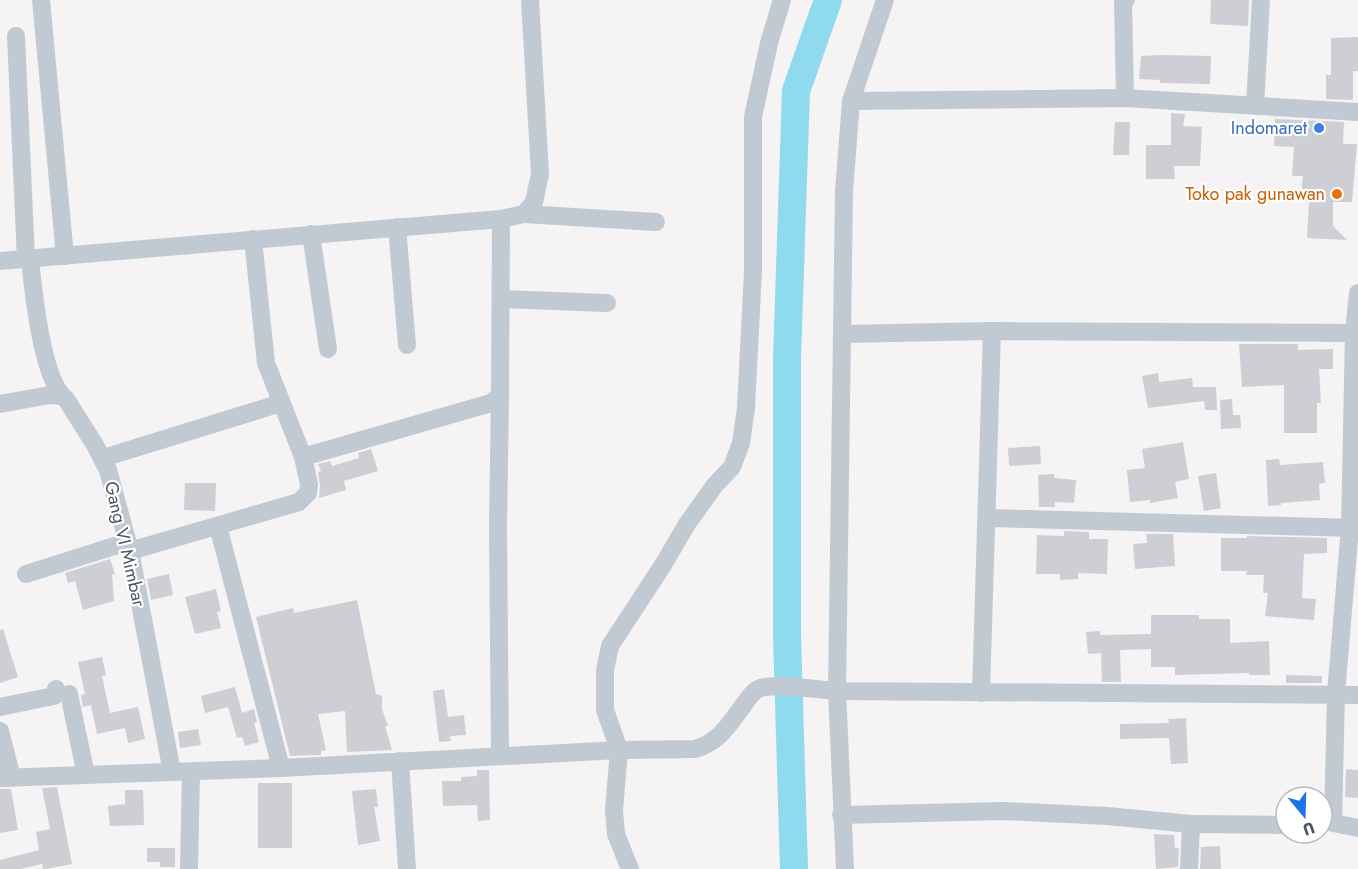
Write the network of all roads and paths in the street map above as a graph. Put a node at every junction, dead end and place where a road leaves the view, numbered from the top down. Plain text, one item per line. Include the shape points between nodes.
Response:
1 (42, 0) edge
2 (530, 0) edge
3 (782, 0) edge
4 (885, 0) edge
5 (1126, 0) edge
6 (1261, 0) edge
7 (16, 36) dead end
8 (1125, 98) junction
9 (851, 101) junction
10 (1255, 105) junction
11 (1358, 112) edge
12 (524, 214) junction
13 (501, 219) junction
14 (656, 222) dead end
15 (397, 227) junction
16 (310, 234) junction
17 (253, 239) junction
18 (65, 256) junction
19 (28, 259) junction
20 (0, 261) edge
21 (1358, 293) edge
22 (501, 298) junction
23 (608, 303) dead end
24 (992, 331) junction
25 (1356, 332) edge
26 (843, 334) junction
27 (407, 345) dead end
28 (328, 349) dead end
29 (500, 395) junction
30 (62, 396) junction
31 (281, 403) junction
32 (0, 404) edge
33 (303, 457) junction
34 (103, 458) junction
35 (987, 518) junction
36 (218, 526) junction
37 (1354, 528) edge
38 (129, 547) junction
39 (27, 574) dead end
40 (837, 691) junction
41 (981, 693) junction
42 (1336, 694) junction
43 (1358, 695) edge
44 (0, 708) edge
45 (0, 731) edge
46 (620, 750) junction
47 (500, 756) junction
48 (400, 761) junction
49 (281, 768) junction
50 (181, 772) junction
51 (86, 775) junction
52 (6, 778) edge
53 (1330, 785) edge
54 (841, 815) junction
55 (1191, 824) junction
56 (1334, 824) edge
57 (1274, 825) edge
58 (1358, 828) edge
59 (189, 869) edge
60 (407, 869) edge
61 (630, 869) edge
62 (845, 869) edge
63 (1189, 869) edge

1 - 18 street
2 - 12 street via 540,174 534,202
3 - 46 street via 753,117 753,271 741,443 732,467 687,524 610,646 605,670 605,710
4 - 9 street
5 - 8 street
6 - 10 street
7 - 19 street, Gang VI Mimbar
8 - 9 street
8 - 10 street
9 - 26 street via 844,192
10 - 11 street
12 - 13 street
12 - 14 street
13 - 15 street
13 - 22 street
15 - 16 street
15 - 27 street
16 - 17 street
16 - 28 street
17 - 18 street
17 - 31 street via 267,363
18 - 19 street
19 - 20 street
19 - 30 street, Gang VI Mimbar via 36,319 51,374
21 - 25 street
22 - 23 street
22 - 29 street
24 - 25 street
24 - 26 street
24 - 35 street
25 - 37 street
26 - 40 street
29 - 33 street via 491,403
29 - 47 street
30 - 32 street
30 - 34 street, Gang VI Mimbar
31 - 33 street
31 - 34 street
33 - 36 street via 309,484 308,493 299,502
34 - 38 street, Gang VI Mimbar
35 - 37 street
35 - 41 street
36 - 38 street
36 - 49 street
37 - 42 street
38 - 39 street
38 - 50 street, Gang VI Mimbar
40 - 41 street
40 - 46 street via 772,686 757,689 722,735 706,746
40 - 54 street
41 - 42 street
42 - 43 street
42 - 53 street
44 - 51 street via 62,691
45 - 52 street
46 - 47 street
46 - 61 street via 614,810 616,834
47 - 48 street
48 - 49 street
48 - 60 street
49 - 50 street
50 - 51 street
50 - 59 street, Gang VI Mimbar
51 - 52 street
54 - 55 street via 1004,811
54 - 62 street
55 - 57 street
55 - 63 street
56 - 58 street

